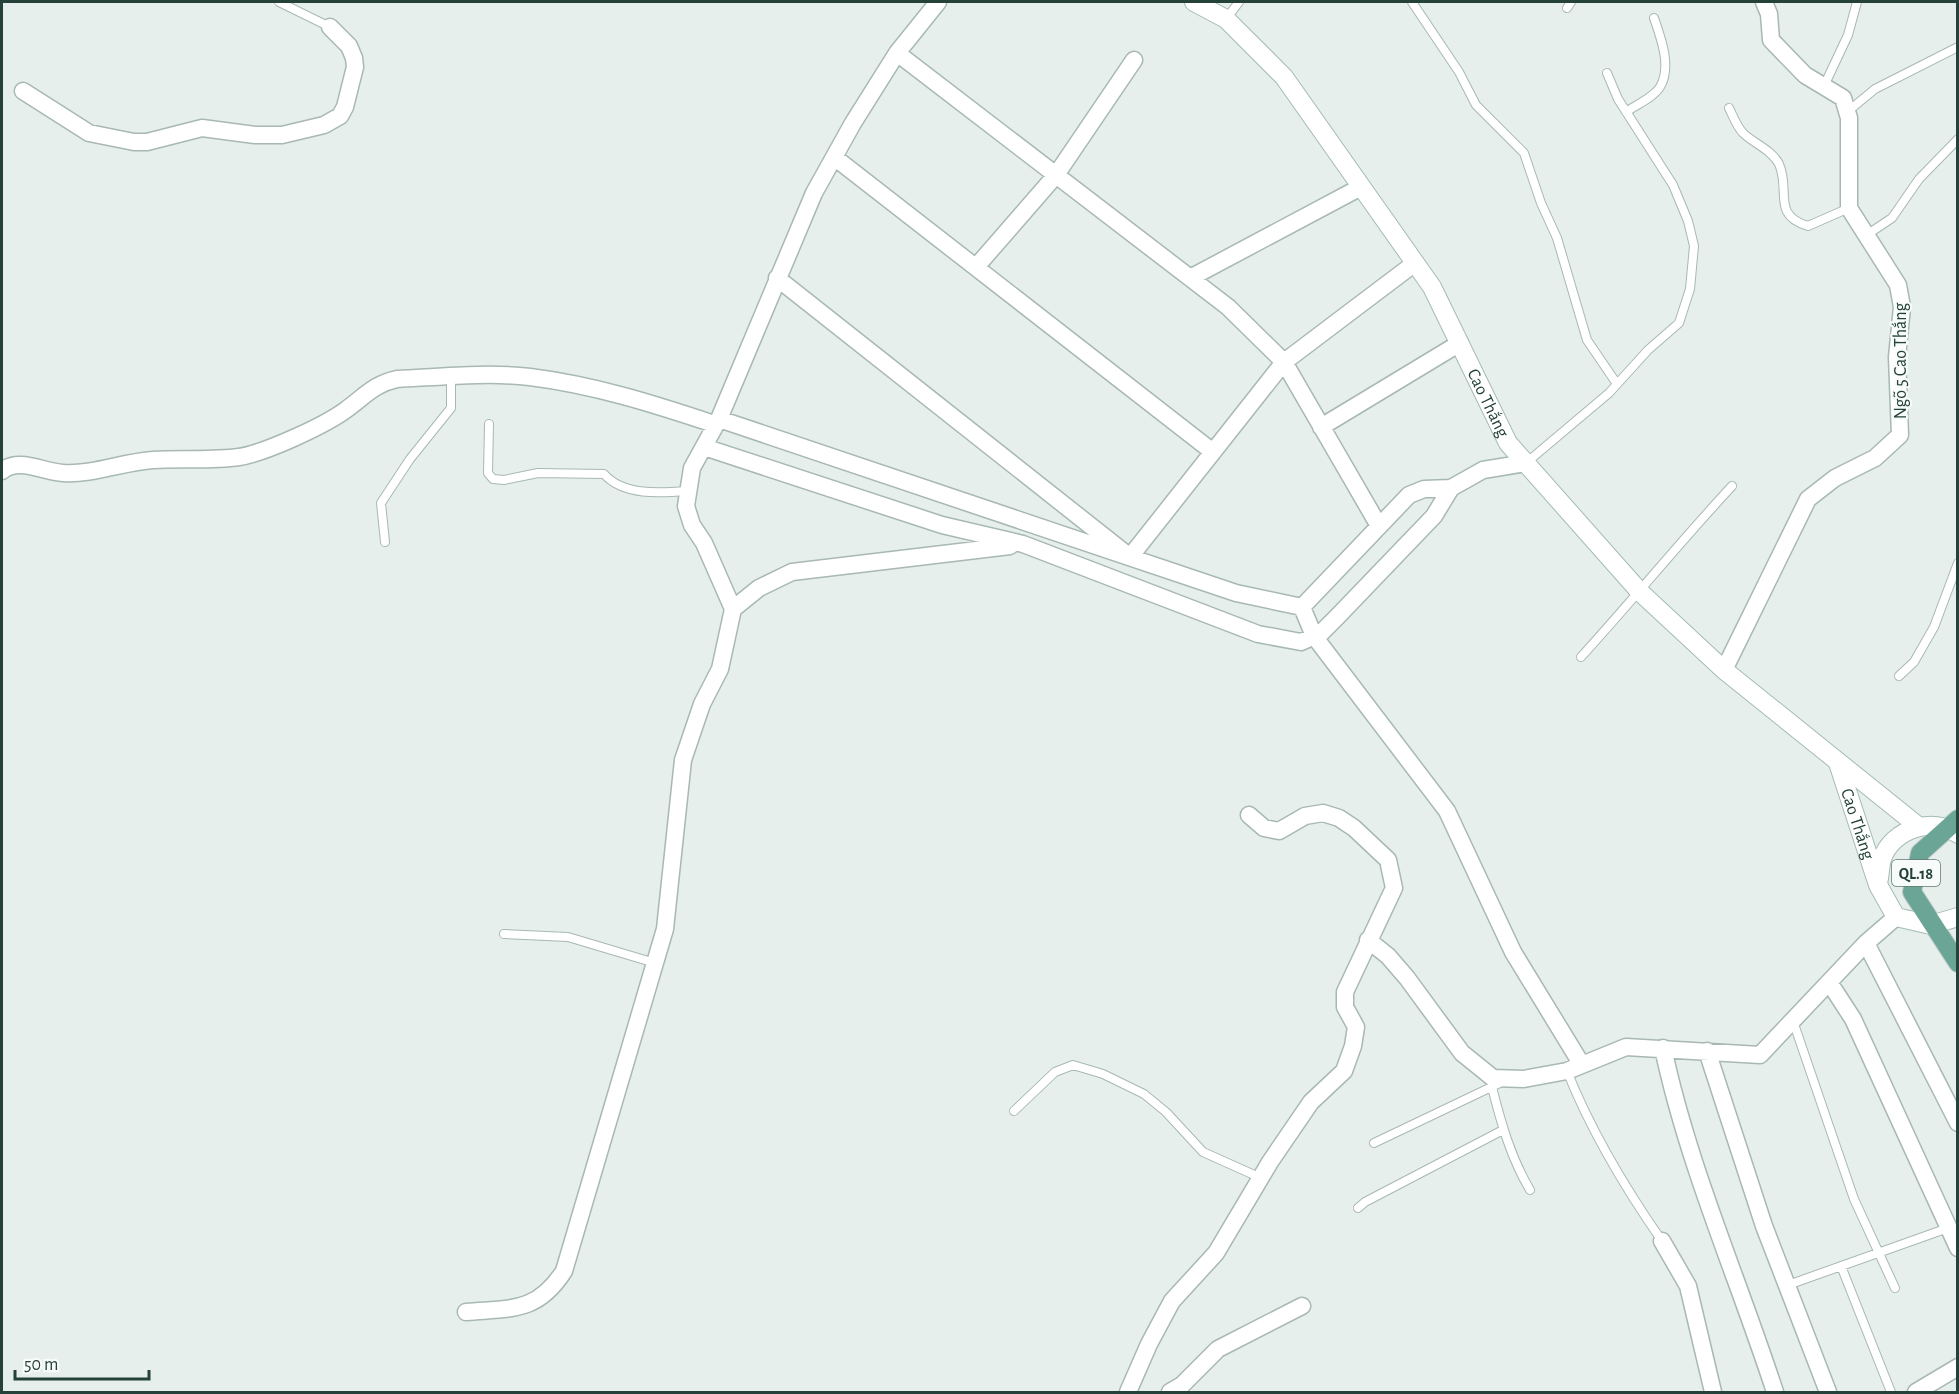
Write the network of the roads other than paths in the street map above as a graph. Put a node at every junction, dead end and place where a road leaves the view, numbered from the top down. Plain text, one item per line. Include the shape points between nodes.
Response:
1 (279, 2) edge
2 (938, 2) edge
3 (1194, 2) edge
4 (1239, 2) edge
5 (1412, 2) edge
6 (1764, 2) edge
7 (1857, 2) edge
8 (1654, 18) dead end
9 (1227, 19) junction
10 (330, 27) joint
11 (1958, 47) edge
12 (897, 53) junction
13 (1134, 60) dead end
14 (1608, 73) dead end
15 (1824, 86) junction
16 (23, 91) dead end
17 (1729, 108) dead end
18 (1626, 112) junction
19 (1847, 112) junction
20 (1958, 139) edge
21 (834, 157) junction
22 (1056, 175) junction
23 (1361, 187) junction
24 (1848, 208) junction
25 (1865, 237) junction
26 (1415, 263) junction
27 (976, 267) junction
28 (777, 278) junction
29 (1190, 278) junction
30 (1460, 343) junction
31 (1284, 362) junction
32 (451, 378) junction
33 (1617, 384) junction
34 (716, 421) junction
35 (489, 424) dead end
36 (1322, 427) junction
37 (704, 447) junction
38 (1213, 452) junction
39 (1526, 463) junction
40 (2, 471) edge
41 (1732, 486) dead end
42 (1451, 488) junction
43 (687, 491) junction
44 (1379, 526) junction
45 (385, 542) dead end
46 (1023, 544) junction
47 (1130, 557) junction
48 (1958, 563) edge
49 (1640, 592) junction
50 (1302, 607) junction
51 (733, 609) junction
52 (1314, 636) junction
53 (1581, 657) dead end
54 (1724, 670) junction
55 (1899, 675) dead end
56 (1838, 763) junction
57 (1249, 815) dead end
58 (1918, 826) junction
59 (1954, 827) edge
60 (1878, 885) junction
61 (1896, 917) junction
62 (1958, 917) edge
63 (1931, 925) junction
64 (504, 934) dead end
65 (1368, 940) junction
66 (1866, 943) junction
67 (655, 963) junction
68 (1958, 963) edge
69 (1829, 982) junction
70 (1793, 1020) junction
71 (1663, 1048) junction
72 (1707, 1050) junction
73 (1575, 1068) junction
74 (1510, 1078) junction
75 (1492, 1087) junction
76 (1014, 1111) dead end
77 (1958, 1123) edge
78 (1503, 1130) junction
79 (1374, 1143) dead end
80 (1261, 1178) junction
81 (1530, 1190) dead end
82 (1358, 1208) dead end
83 (1948, 1228) junction
84 (1662, 1241) joint
85 (1958, 1248) edge
86 (1878, 1253) junction
87 (1841, 1266) junction
88 (1788, 1285) junction
89 (1894, 1288) dead end
90 (1302, 1306) dead end
91 (466, 1312) dead end
92 (1958, 1367) edge
93 (1128, 1392) edge
94 (1170, 1392) edge
95 (1713, 1392) edge
96 (1775, 1392) edge
97 (1828, 1392) edge
98 (1891, 1392) edge
99 (1916, 1392) edge

1 - 10 lane
2 - 12 street
3 - 9 main road, Cao Thắng
4 - 9 lane
5 - 33 lane via 1476,105 1524,153 1557,238 1587,340
6 - 15 street via 1771,40 1805,75
7 - 15 lane via 1848,35
8 - 18 lane via 1666,70 1659,88
9 - 23 main road, Cao Thắng via 1284,77
10 - 16 street via 349,46 354,58 345,107 340,116 324,125 282,135 202,128 134,142 89,133
11 - 19 lane via 1875,90
12 - 21 street
12 - 22 street
13 - 22 street
14 - 18 lane
15 - 19 street via 1844,98
17 - 24 lane via 1741,132 1779,164 1785,210 1795,222 1808,226
18 - 33 lane via 1673,185 1694,246 1690,289 1679,323
19 - 24 street, Ngõ 5 Cao Thắng
20 - 25 lane via 1919,179 1892,218
21 - 27 street
21 - 28 street
22 - 27 street
22 - 29 street
23 - 26 main road, Cao Thắng
23 - 29 street
24 - 25 street, Ngõ 5 Cao Thắng
25 - 54 street, Ngõ 5 Cao Thắng via 1898,285 1902,307 1897,357 1900,435 1875,458 1835,478 1808,499
26 - 30 main road, Cao Thắng via 1432,287
26 - 31 street
27 - 38 street
28 - 34 street
28 - 47 street
29 - 31 street via 1228,307
30 - 36 street
30 - 39 main road, Cao Thắng via 1508,443
31 - 36 street
31 - 38 street
32 - 34 street via 531,377 633,397
32 - 40 street via 382,382 346,410 259,452 238,457 151,460 63,474 14,464
32 - 45 lane via 451,408 381,503
33 - 39 lane
34 - 37 street
34 - 47 street
35 - 43 lane via 488,472 493,479 538,473 604,474 611,481 652,494
36 - 44 street
37 - 43 street via 692,468
37 - 46 street via 942,525
38 - 47 street
39 - 42 street via 1483,470
39 - 49 main road, Cao Thắng
41 - 49 lane via 1671,551
42 - 44 street via 1424,489 1409,495
42 - 52 street via 1434,516
43 - 51 street via 686,506 692,525
44 - 50 street
46 - 51 street via 792,572 759,588
46 - 52 street via 1258,634 1301,642
47 - 50 street via 1236,592
48 - 55 lane via 1934,627 1914,662
49 - 53 lane
49 - 54 main road, Cao Thắng
50 - 52 street
51 - 67 street via 720,669 702,704 683,760 665,929
52 - 73 street via 1447,811 1513,952
54 - 56 main road, Cao Thắng
56 - 58 main road, Cao Thắng
56 - 60 main road, Cao Thắng
57 - 65 street via 1264,828 1279,831 1305,816 1323,813 1339,818 1369,839 1388,860 1394,888
58 - 59 main road
58 - 60 main road, Cao Thắng via 1893,839 1882,858
59 - 63 main road, QL.18 via 1920,853 1912,892
60 - 61 main road, Cao Thắng
61 - 63 main road
61 - 66 street
62 - 63 main road
63 - 68 main road, QL.18
64 - 67 lane via 568,937
65 - 74 street via 1407,978 1462,1053 1493,1078
65 - 80 street via 1345,992 1345,1007 1356,1027 1344,1071 1311,1102
66 - 69 street
66 - 77 street
67 - 91 street via 564,1270 553,1288 526,1306
69 - 70 street
69 - 83 street via 1853,1019
70 - 72 street via 1760,1055
70 - 86 lane via 1854,1199
71 - 72 street
71 - 73 street via 1626,1047
71 - 96 street via 1693,1155
72 - 88 street via 1764,1226
73 - 74 street via 1524,1079
73 - 84 lane via 1583,1112
74 - 75 lane
75 - 78 lane
75 - 79 lane
76 - 80 lane via 1054,1072 1073,1065 1103,1074 1144,1094 1203,1152
78 - 81 lane
78 - 82 lane
80 - 93 street via 1216,1253 1173,1301
83 - 85 street
83 - 86 lane
84 - 95 street via 1688,1286
86 - 87 lane
86 - 89 lane
87 - 88 lane
87 - 98 lane
88 - 97 street
90 - 94 street via 1218,1349
92 - 99 street

